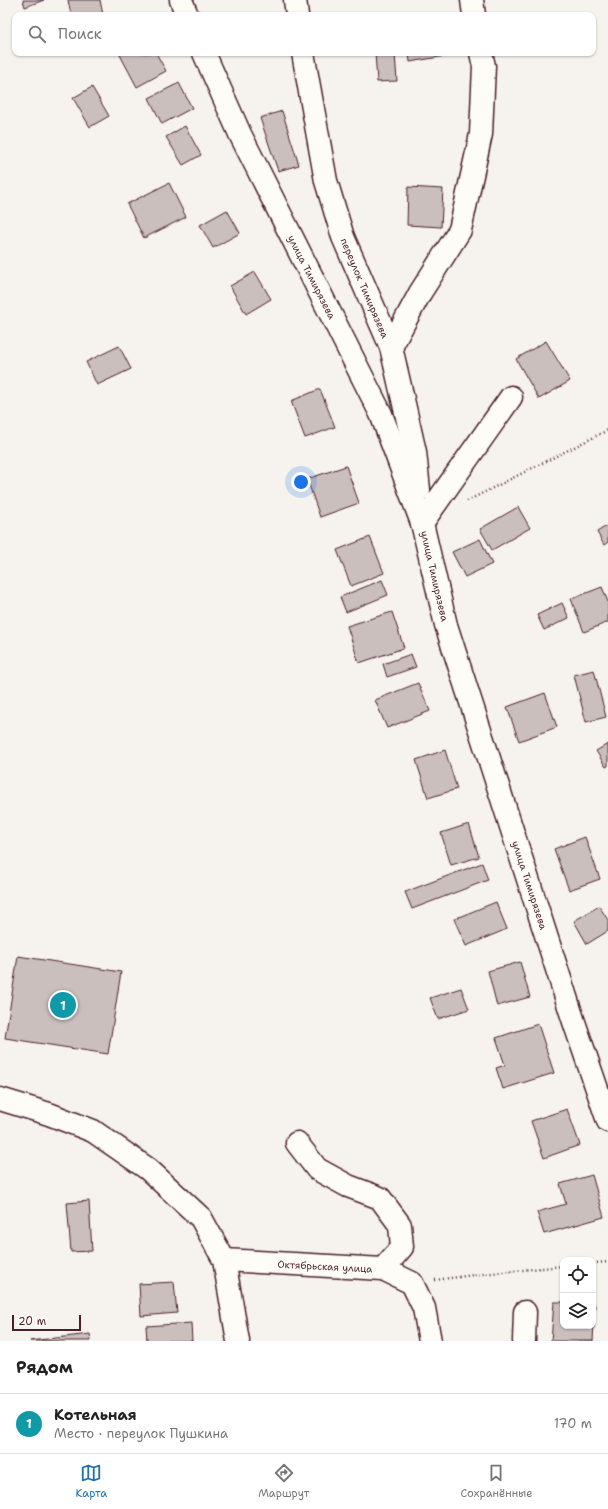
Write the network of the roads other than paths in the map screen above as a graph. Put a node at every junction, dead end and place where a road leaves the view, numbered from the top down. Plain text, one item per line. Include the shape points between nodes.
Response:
1 (181, 0) edge
2 (295, 0) edge
3 (472, 0) edge
4 (186, 12) edge
5 (297, 12) edge
6 (474, 12) edge
7 (205, 56) edge
8 (304, 56) edge
9 (482, 56) edge
10 (391, 347) junction
11 (511, 396) dead end
12 (422, 523) junction
13 (0, 1099) edge
14 (608, 1121) edge
15 (297, 1143) dead end
16 (224, 1260) junction
17 (383, 1269) junction
18 (525, 1312) dead end
19 (238, 1341) edge
20 (430, 1341) edge
21 (524, 1341) edge

1 - 4 street
2 - 5 street
3 - 6 street
7 - 12 street, улица Тимирязева via 240,134 381,414
8 - 10 street, переулок Тимирязева via 326,180 343,237
9 - 10 street via 481,134 460,230 420,293
10 - 12 street, переулок Тимирязева via 414,452
11 - 12 street
12 - 14 street, улица Тимирязева via 446,624
13 - 16 street via 93,1131 148,1169 201,1218
15 - 17 street, Октябрьская улица via 317,1168 348,1186 380,1198 400,1225 402,1247
16 - 17 street, Октябрьская улица
16 - 19 street
17 - 20 street via 412,1283 424,1308
18 - 21 street

